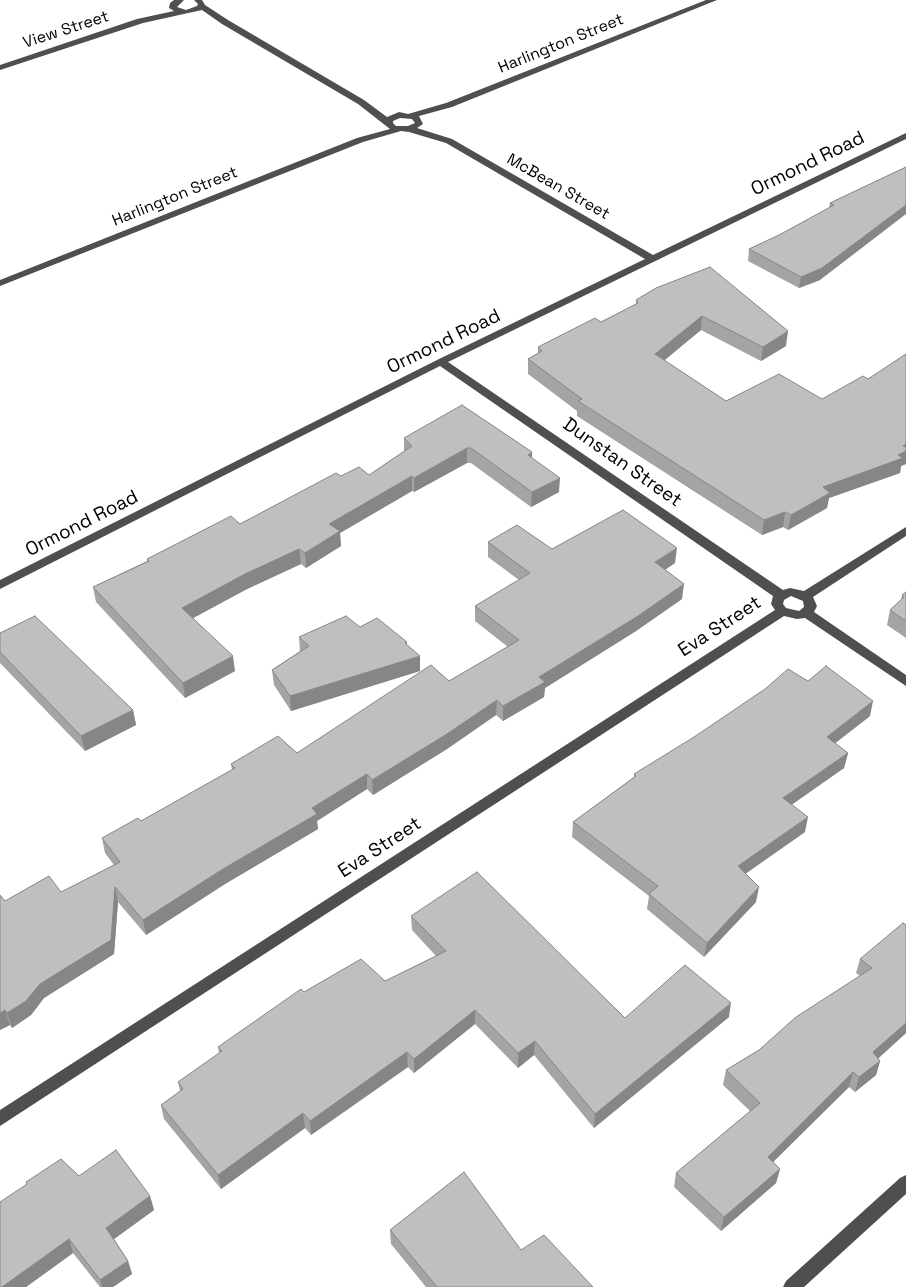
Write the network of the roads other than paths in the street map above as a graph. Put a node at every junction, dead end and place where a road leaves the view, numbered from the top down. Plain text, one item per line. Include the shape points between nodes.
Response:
1 (211, 0) edge
2 (713, 0) edge
3 (173, 3) edge
4 (200, 3) edge
5 (182, 11) junction
6 (193, 11) junction
7 (140, 21) junction
8 (225, 22) junction
9 (0, 68) edge
10 (449, 104) junction
11 (411, 115) junction
12 (391, 121) junction
13 (419, 121) junction
14 (398, 129) junction
15 (410, 129) junction
16 (906, 136) edge
17 (360, 140) junction
18 (449, 141) junction
19 (652, 259) junction
20 (0, 283) edge
21 (442, 362) junction
22 (906, 531) edge
23 (0, 585) edge
24 (781, 595) junction
25 (804, 596) junction
26 (782, 611) junction
27 (806, 613) junction
28 (906, 681) edge
29 (0, 1119) edge
30 (906, 1182) edge
31 (792, 1287) edge

1 - 4 street
2 - 10 street, Harlington Street
3 - 5 street via 175,9
3 - 7 street, View Street
4 - 6 street
4 - 8 street
5 - 6 street
5 - 7 street, View Street
6 - 8 street
7 - 9 street, View Street
8 - 12 street
10 - 11 street, Harlington Street
10 - 13 street, Harlington Street
11 - 12 street, Harlington Street
11 - 13 street, McBean Street
12 - 14 street
12 - 17 street, Harlington Street
13 - 15 street, Harlington Street
13 - 18 street, McBean Street
14 - 15 street, McBean Street
14 - 17 street, Harlington Street
15 - 18 street, McBean Street
16 - 19 street, Ormond Road
17 - 20 street, Harlington Street
18 - 19 street, McBean Street
19 - 21 street, Ormond Road
21 - 23 street, Ormond Road
21 - 24 street, Dunstan Street
22 - 25 street
24 - 25 street via 790,592
24 - 26 street via 777,602
25 - 27 street via 811,606
26 - 27 street via 791,615
26 - 29 street, Eva Street
27 - 28 street
30 - 31 street

